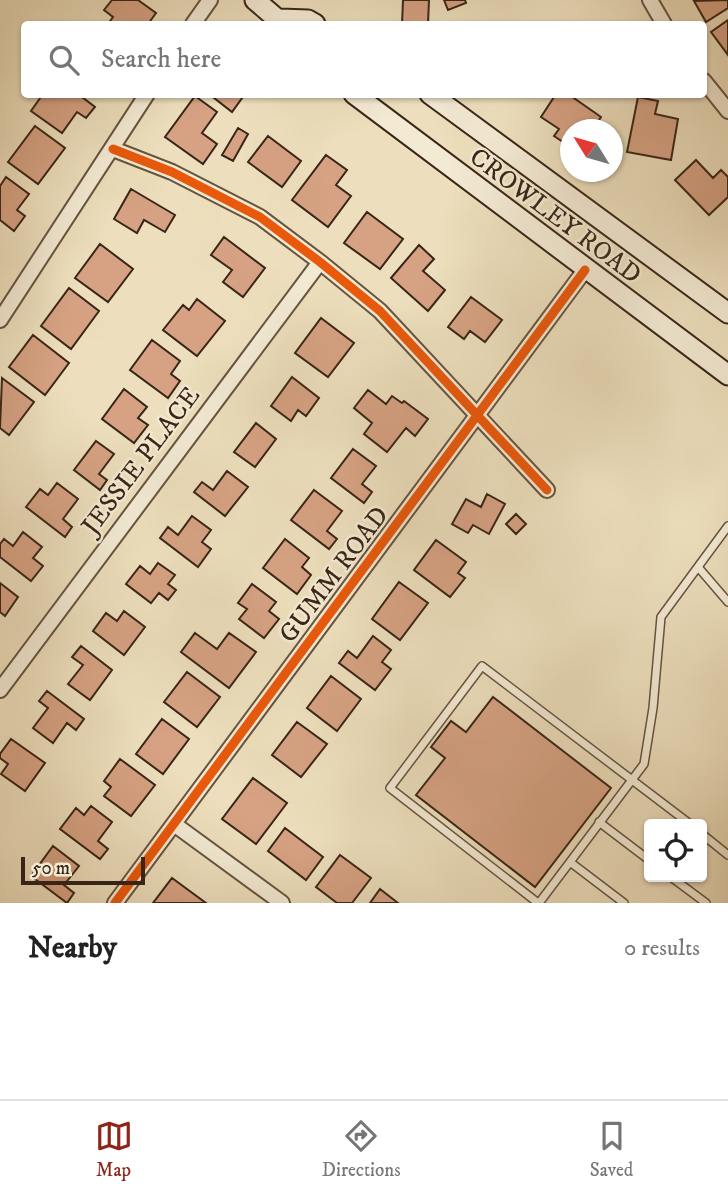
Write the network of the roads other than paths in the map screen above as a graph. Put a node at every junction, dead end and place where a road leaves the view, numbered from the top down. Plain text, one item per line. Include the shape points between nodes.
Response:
1 (209, 0) edge
2 (255, 0) edge
3 (650, 0) edge
4 (195, 21) edge
5 (280, 21) edge
6 (662, 21) edge
7 (707, 85) edge
8 (145, 98) edge
9 (359, 98) edge
10 (435, 98) edge
11 (728, 111) edge
12 (114, 149) junction
13 (320, 262) junction
14 (585, 270) junction
15 (728, 313) edge
16 (0, 320) edge
17 (728, 375) edge
18 (478, 414) junction
19 (547, 490) dead end
20 (728, 526) edge
21 (698, 567) junction
22 (728, 602) edge
23 (0, 690) edge
24 (633, 779) junction
25 (684, 819) edge
26 (600, 822) junction
27 (174, 824) junction
28 (707, 838) edge
29 (728, 855) edge
30 (644, 856) edge
31 (570, 862) junction
32 (678, 882) edge
33 (115, 903) edge
34 (282, 903) edge
35 (538, 903) edge
36 (624, 903) edge
37 (706, 903) edge

1 - 4 street
2 - 5 main road
3 - 6 street
7 - 11 street
8 - 12 street
9 - 14 main road, CROWLEY ROAD
10 - 15 main road, CROWLEY ROAD
12 - 13 street via 172,172 260,217
12 - 16 street
13 - 18 street via 380,311
13 - 23 street, JESSIE PLACE
14 - 17 main road, CROWLEY ROAD
14 - 18 street, GUMM ROAD
18 - 19 street
18 - 27 street, GUMM ROAD
20 - 21 lane
21 - 22 lane
21 - 24 lane via 661,617 644,764
24 - 25 lane
24 - 26 lane
24 - 35 lane via 482,666 390,788
26 - 30 lane
26 - 31 lane
27 - 33 street, GUMM ROAD
27 - 34 street
28 - 29 lane
31 - 35 lane
31 - 36 lane
32 - 37 lane

